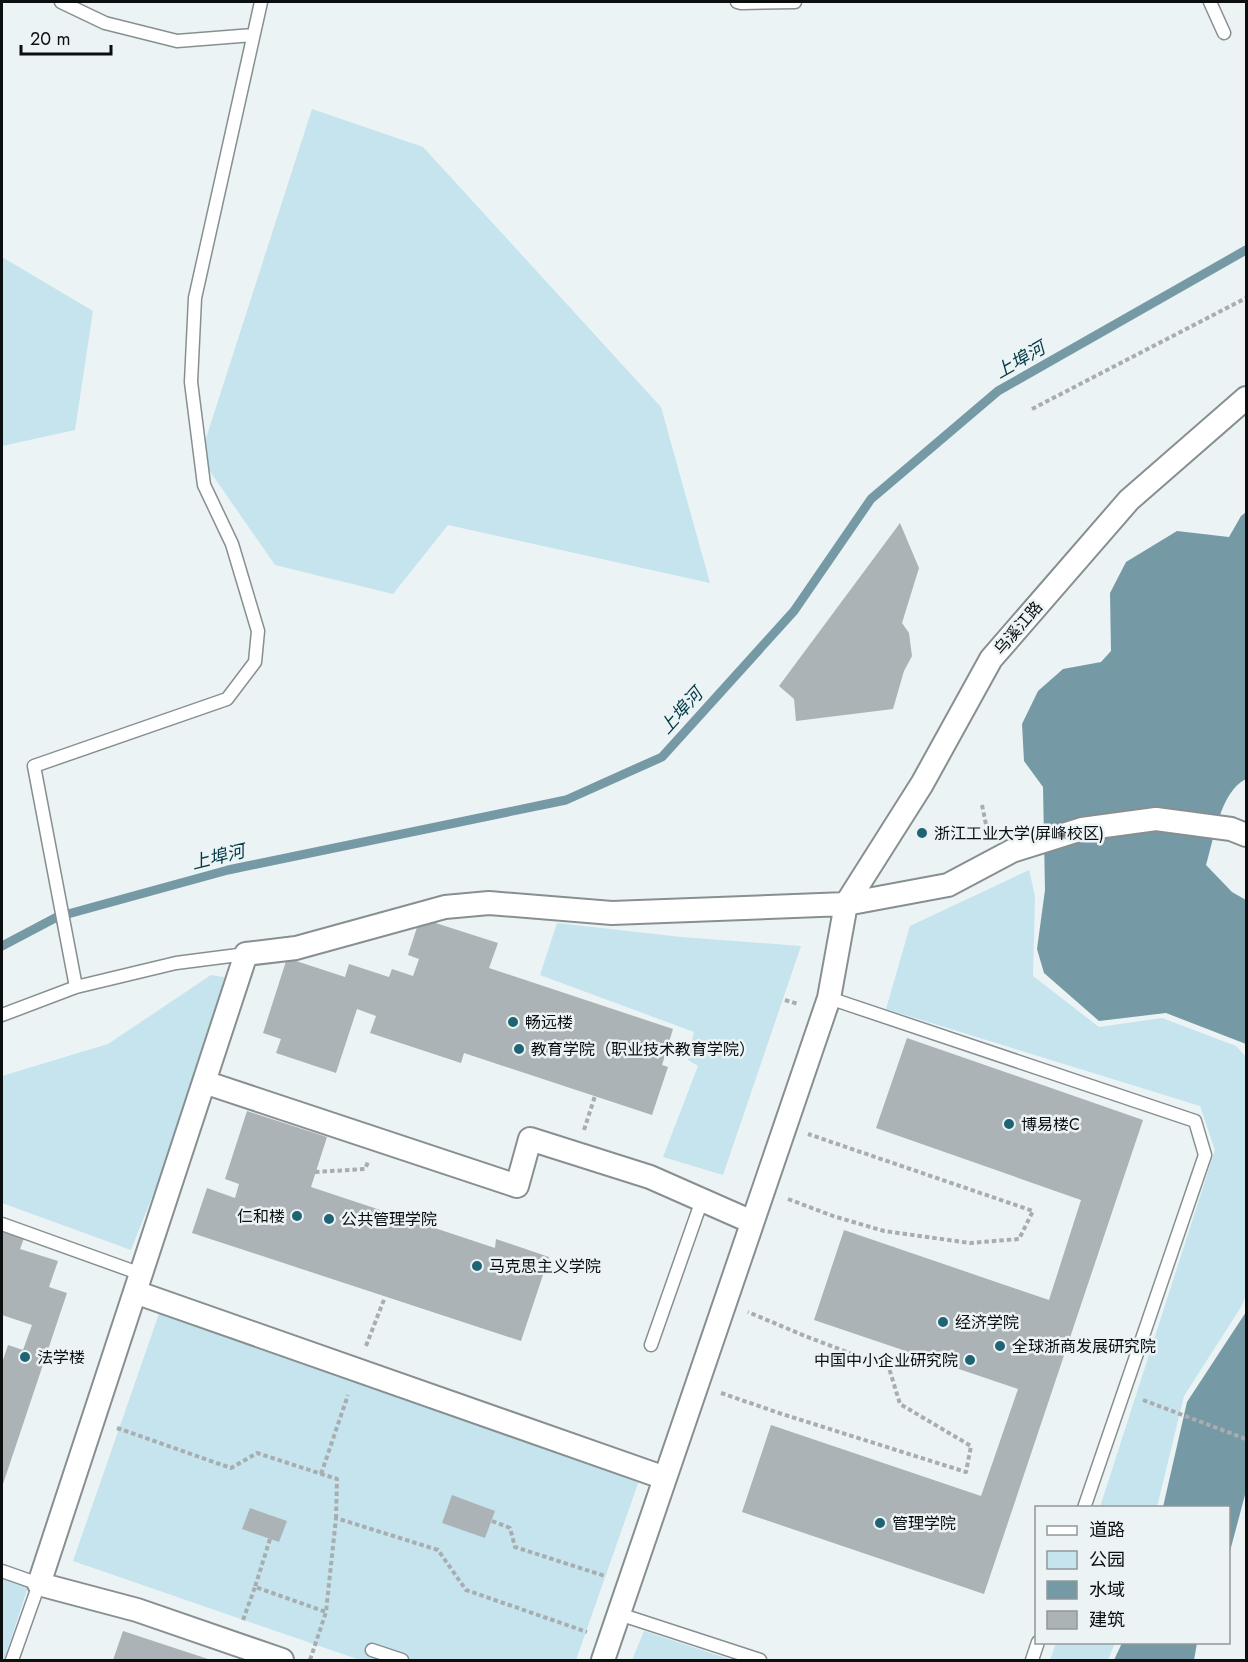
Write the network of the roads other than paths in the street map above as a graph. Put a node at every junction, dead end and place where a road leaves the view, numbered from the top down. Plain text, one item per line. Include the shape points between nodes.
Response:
1 (61, 2) edge
2 (261, 2) edge
3 (737, 2) edge
4 (795, 2) edge
5 (1210, 2) edge
6 (1224, 33) dead end
7 (253, 35) junction
8 (1246, 398) edge
9 (1239, 832) edge
10 (846, 904) junction
11 (246, 954) junction
12 (76, 987) junction
13 (829, 998) junction
14 (2, 1016) edge
15 (204, 1082) junction
16 (702, 1200) junction
17 (752, 1222) junction
18 (2, 1224) edge
19 (138, 1283) junction
20 (651, 1346) dead end
21 (665, 1478) junction
22 (1085, 1506) edge
23 (2, 1570) edge
24 (39, 1584) junction
25 (619, 1614) junction
26 (1037, 1644) edge
27 (372, 1650) dead end
28 (606, 1650) edge
29 (12, 1660) edge
30 (282, 1660) edge
31 (402, 1660) edge
32 (760, 1660) edge
33 (1032, 1660) edge

1 - 7 lane via 105,23 177,41
2 - 7 lane
3 - 4 lane
5 - 6 lane
7 - 12 lane via 195,298 191,382 204,485 232,544 258,631 255,662 227,699 33,766
8 - 10 street, 乌溪江路 via 1129,500 991,659 922,784
9 - 10 street via 1156,819 1082,830 1012,851 948,885
10 - 11 street via 612,913 489,903 445,907 296,948
10 - 13 street
11 - 12 lane via 176,963
11 - 15 street
12 - 14 lane
13 - 17 street
13 - 22 lane via 1195,1121 1205,1155
15 - 16 street via 517,1186 530,1140 650,1177
15 - 19 street
16 - 17 street
16 - 20 lane
17 - 21 street
18 - 19 lane
19 - 21 street via 357,1370
19 - 24 street
21 - 25 street
23 - 24 lane
24 - 29 lane
24 - 30 street via 137,1611
25 - 28 street
25 - 32 lane
26 - 33 lane
27 - 31 lane

